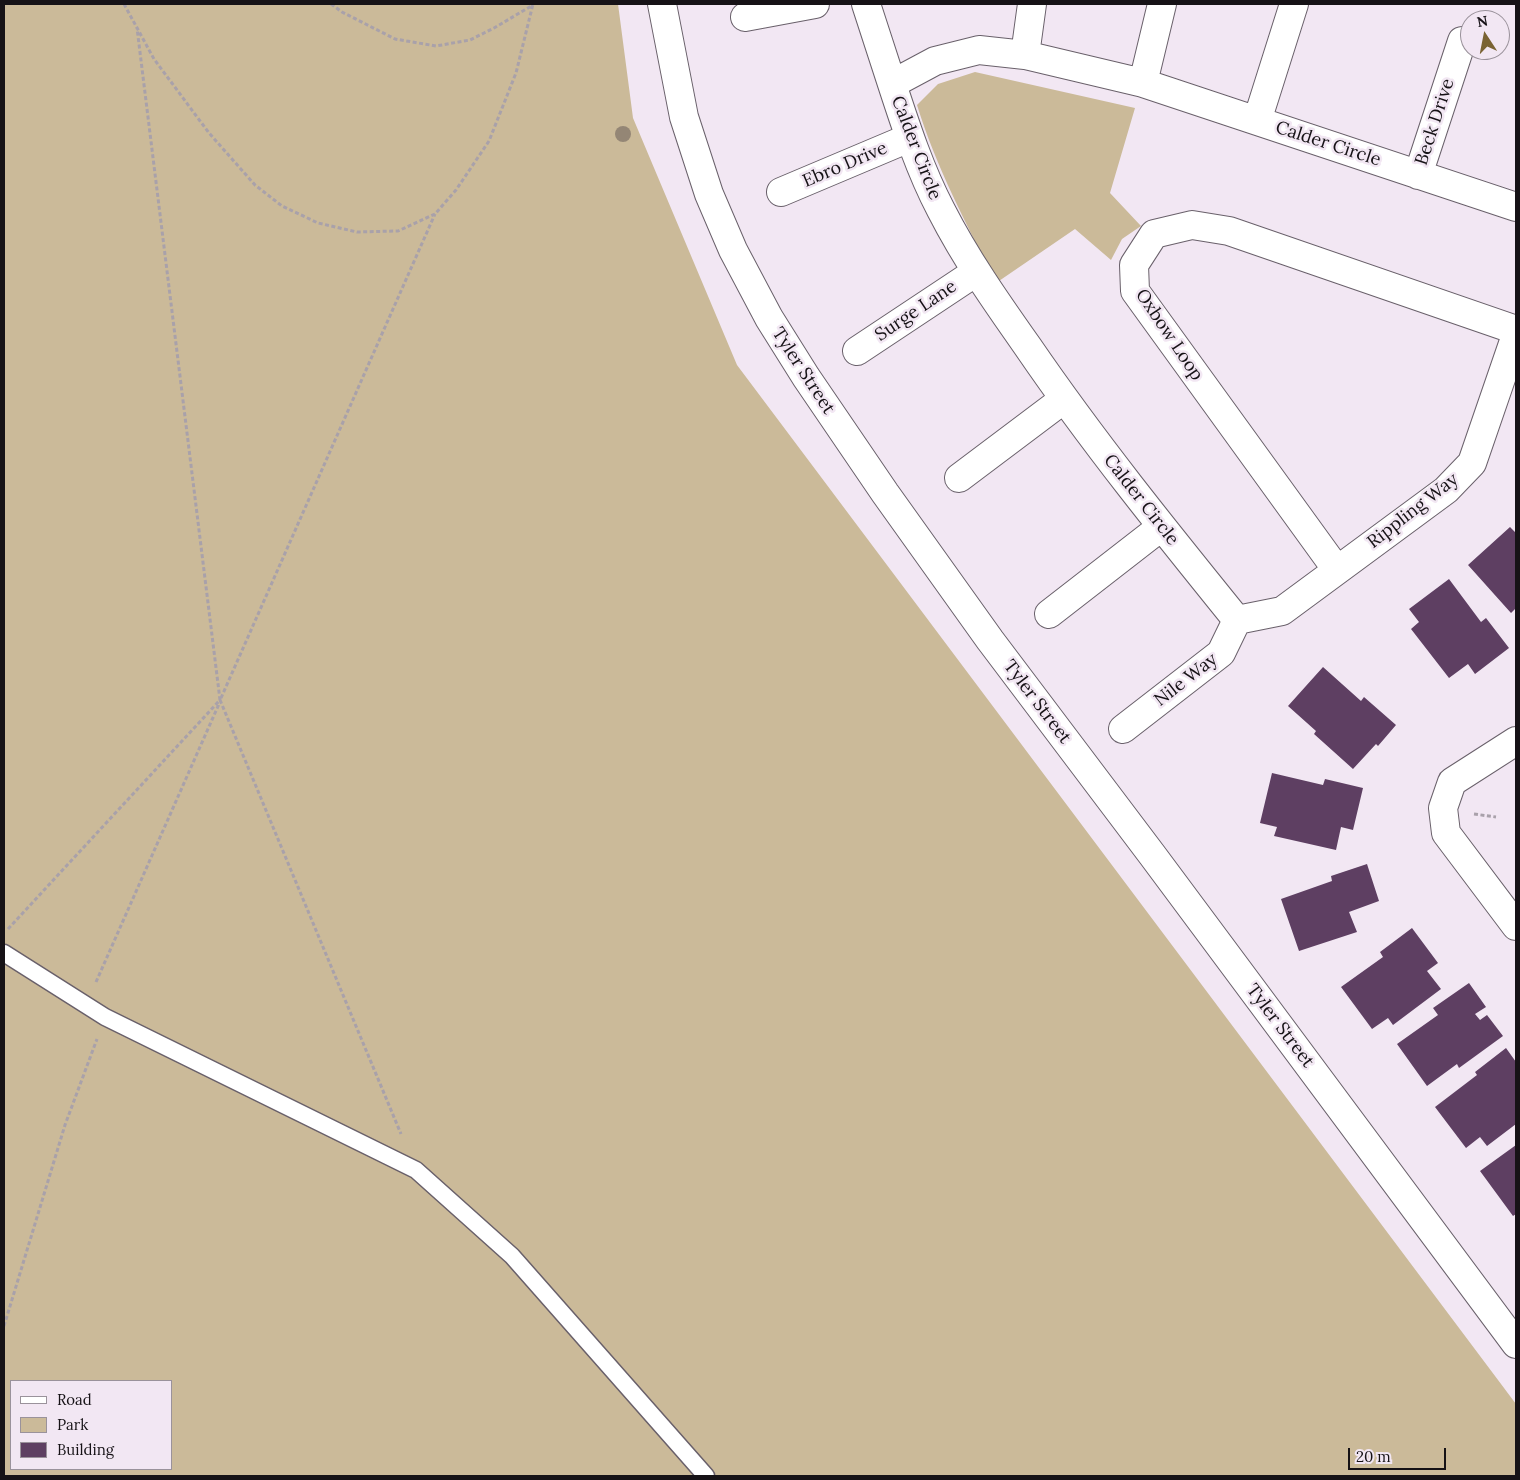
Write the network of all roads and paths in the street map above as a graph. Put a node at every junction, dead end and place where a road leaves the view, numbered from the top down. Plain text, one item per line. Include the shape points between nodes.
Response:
1 (124, 4) edge
2 (331, 4) edge
3 (533, 4) edge
4 (662, 4) edge
5 (815, 4) edge
6 (866, 4) edge
7 (1032, 4) edge
8 (1162, 4) edge
9 (1294, 4) edge
10 (745, 17) dead end
11 (137, 28) junction
12 (1460, 47) edge
13 (1025, 55) junction
14 (1143, 83) junction
15 (892, 84) junction
16 (1257, 121) junction
17 (909, 138) junction
18 (1418, 174) junction
19 (782, 192) dead end
20 (1516, 207) edge
21 (435, 214) junction
22 (976, 272) junction
23 (1516, 330) edge
24 (1516, 335) edge
25 (857, 351) dead end
26 (1064, 399) junction
27 (959, 478) dead end
28 (1161, 526) junction
29 (1337, 570) junction
30 (1049, 614) dead end
31 (1236, 620) junction
32 (220, 700) junction
33 (1123, 729) dead end
34 (1516, 741) edge
35 (1516, 926) edge
36 (4, 934) edge
37 (4, 953) edge
38 (86, 1005) junction
39 (105, 1017) junction
40 (416, 1170) junction
41 (4, 1326) edge
42 (1516, 1344) edge
43 (706, 1476) edge

1 - 11 path
2 - 3 path via 395,39 436,46 470,40
3 - 21 path via 516,74 489,141 456,190
4 - 42 street, Tyler Street via 684,117 709,194 733,250 769,318 806,377 990,640
5 - 10 street
6 - 15 street
7 - 13 street
8 - 14 street
9 - 16 street
11 - 21 path via 154,59 208,133 255,184 282,206 318,223 358,232 398,231
11 - 32 path
12 - 18 street, Beck Drive
13 - 14 street, Calder Circle
13 - 15 street, Calder Circle via 979,50 935,61
14 - 16 street, Calder Circle
15 - 17 street, Calder Circle
16 - 18 street, Calder Circle
17 - 19 street, Ebro Drive
17 - 22 street, Calder Circle via 940,209
18 - 20 street, Calder Circle
21 - 32 path
22 - 25 street, Surge Lane
22 - 26 street, Calder Circle
23 - 29 street, Oxbow Loop via 1229,231 1192,225 1154,234 1134,265 1135,290
24 - 29 street, Rippling Way via 1472,463 1446,490
26 - 27 street
26 - 28 street, Calder Circle
28 - 30 street
28 - 31 street, Calder Circle
29 - 31 street, Rippling Way via 1282,611
31 - 33 street, Nile Way via 1221,653
32 - 36 path
32 - 38 path
32 - 40 path
34 - 35 street via 1452,782 1443,808 1446,833
37 - 38 lane
38 - 39 lane
39 - 40 lane
39 - 41 path via 65,1125
40 - 43 lane via 512,1256

